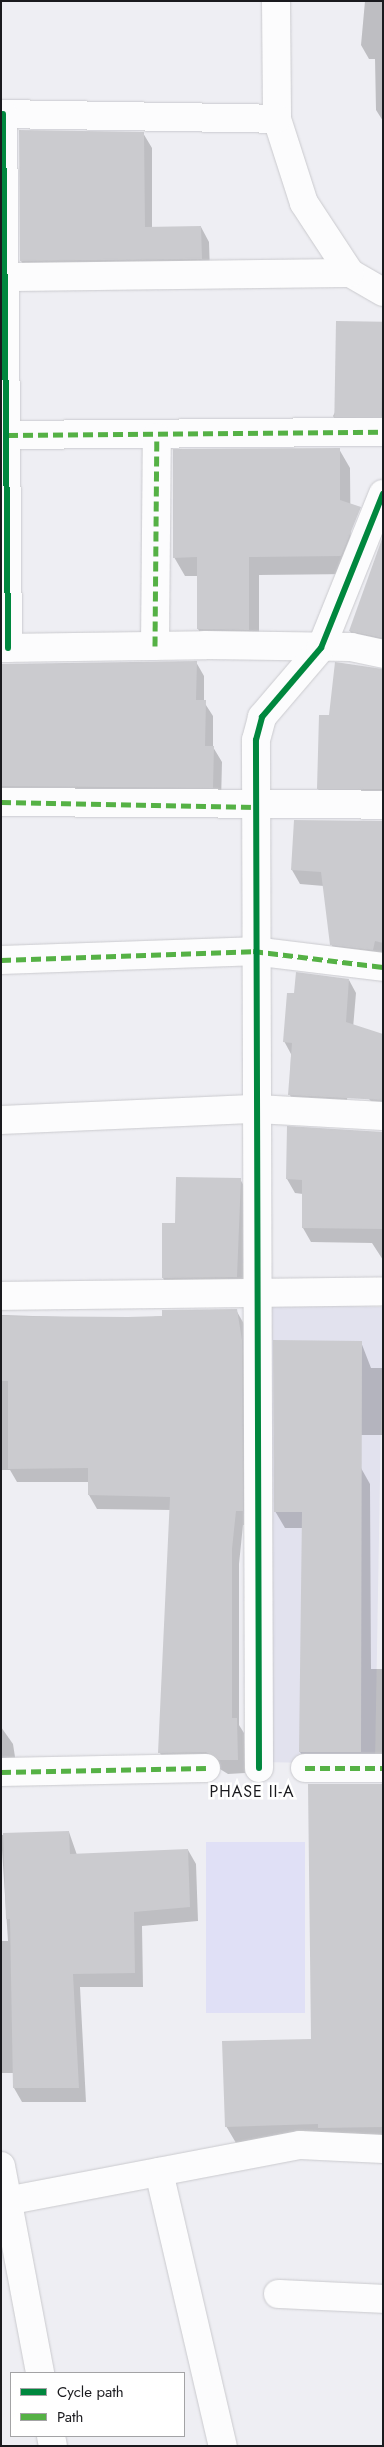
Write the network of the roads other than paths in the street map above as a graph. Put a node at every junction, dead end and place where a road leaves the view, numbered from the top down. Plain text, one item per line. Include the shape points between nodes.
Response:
1 (276, 1) edge
2 (2, 114) edge
3 (277, 119) junction
4 (350, 273) junction
5 (6, 277) junction
6 (383, 292) edge
7 (383, 432) edge
8 (8, 435) junction
9 (157, 437) junction
10 (383, 494) edge
11 (155, 646) junction
12 (5, 648) edge
13 (321, 648) junction
14 (383, 654) edge
15 (1, 802) edge
16 (383, 805) edge
17 (256, 806) junction
18 (253, 951) junction
19 (1, 960) edge
20 (383, 967) edge
21 (257, 1108) junction
22 (383, 1116) edge
23 (1, 1120) edge
24 (383, 1291) edge
25 (260, 1294) junction
26 (1, 1296) edge
27 (206, 1768) dead end
28 (259, 1768) dead end
29 (304, 1768) dead end
30 (383, 1768) edge
31 (1, 1772) edge
32 (383, 2149) edge
33 (1, 2166) edge
34 (159, 2172) junction
35 (4, 2202) edge
36 (278, 2294) dead end
37 (383, 2299) edge
38 (40, 2372) edge
39 (224, 2446) edge

1 - 3 street
2 - 3 street
2 - 5 street
3 - 4 street via 304,204
4 - 5 street
4 - 6 street
5 - 8 street
7 - 9 street
8 - 9 street
8 - 12 street
9 - 11 street
10 - 13 street
11 - 12 street
11 - 13 street
13 - 14 street via 351,647
13 - 17 street via 262,717 256,740
15 - 17 street
16 - 17 street
17 - 18 street
18 - 19 street
18 - 20 street
18 - 21 street
21 - 22 street
21 - 23 street
21 - 25 street
24 - 25 street
25 - 26 street
25 - 28 street
27 - 31 street
29 - 30 street
32 - 34 street via 300,2145
33 - 35 street
34 - 35 street
34 - 39 street
35 - 38 street
36 - 37 street

